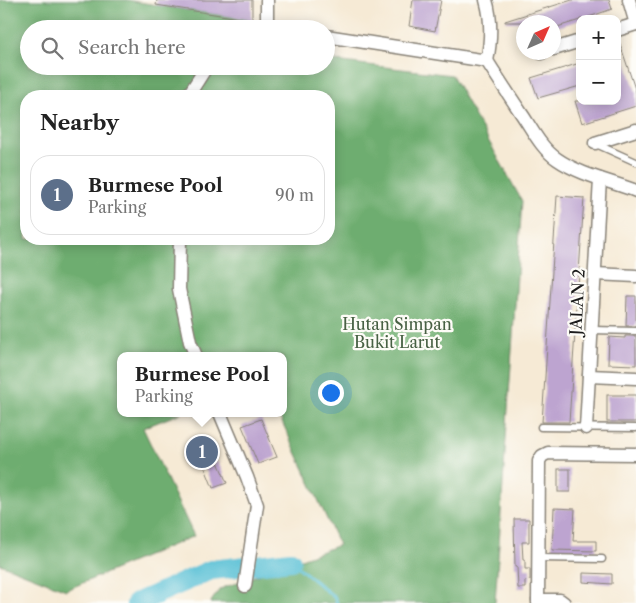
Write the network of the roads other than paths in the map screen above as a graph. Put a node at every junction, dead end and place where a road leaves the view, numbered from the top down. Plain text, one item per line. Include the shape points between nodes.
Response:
1 (267, 0) edge
2 (486, 0) edge
3 (629, 0) edge
4 (268, 20) edge
5 (636, 24) edge
6 (621, 29) edge
7 (335, 37) edge
8 (576, 42) edge
9 (561, 47) edge
10 (487, 61) junction
11 (201, 75) edge
12 (192, 90) edge
13 (636, 130) edge
14 (595, 143) joint
15 (636, 162) edge
16 (600, 179) junction
17 (636, 191) edge
18 (180, 245) edge
19 (595, 274) junction
20 (636, 276) edge
21 (592, 330) junction
22 (636, 331) edge
23 (194, 352) edge
24 (589, 376) junction
25 (636, 378) edge
26 (222, 417) edge
27 (541, 428) dead end
28 (586, 428) junction
29 (636, 428) edge
30 (636, 454) edge
31 (539, 558) junction
32 (602, 559) dead end
33 (245, 586) dead end
34 (538, 601) edge
35 (564, 603) edge

1 - 4 street
2 - 10 street via 490,22
3 - 5 street
5 - 6 street
7 - 10 street
8 - 9 street
10 - 16 street via 547,151 569,166
11 - 12 street
13 - 14 street
14 - 15 lane
16 - 17 street
16 - 19 street, JALAN 2
18 - 23 street via 179,289
19 - 20 street
19 - 21 street, JALAN 2
21 - 22 lane
21 - 24 street, JALAN 2
24 - 25 street
24 - 28 street, JALAN 2
26 - 33 street via 257,505
27 - 28 lane
28 - 29 lane
30 - 31 street via 548,453 542,456 539,461
31 - 32 lane
31 - 34 street
34 - 35 street via 560,600

